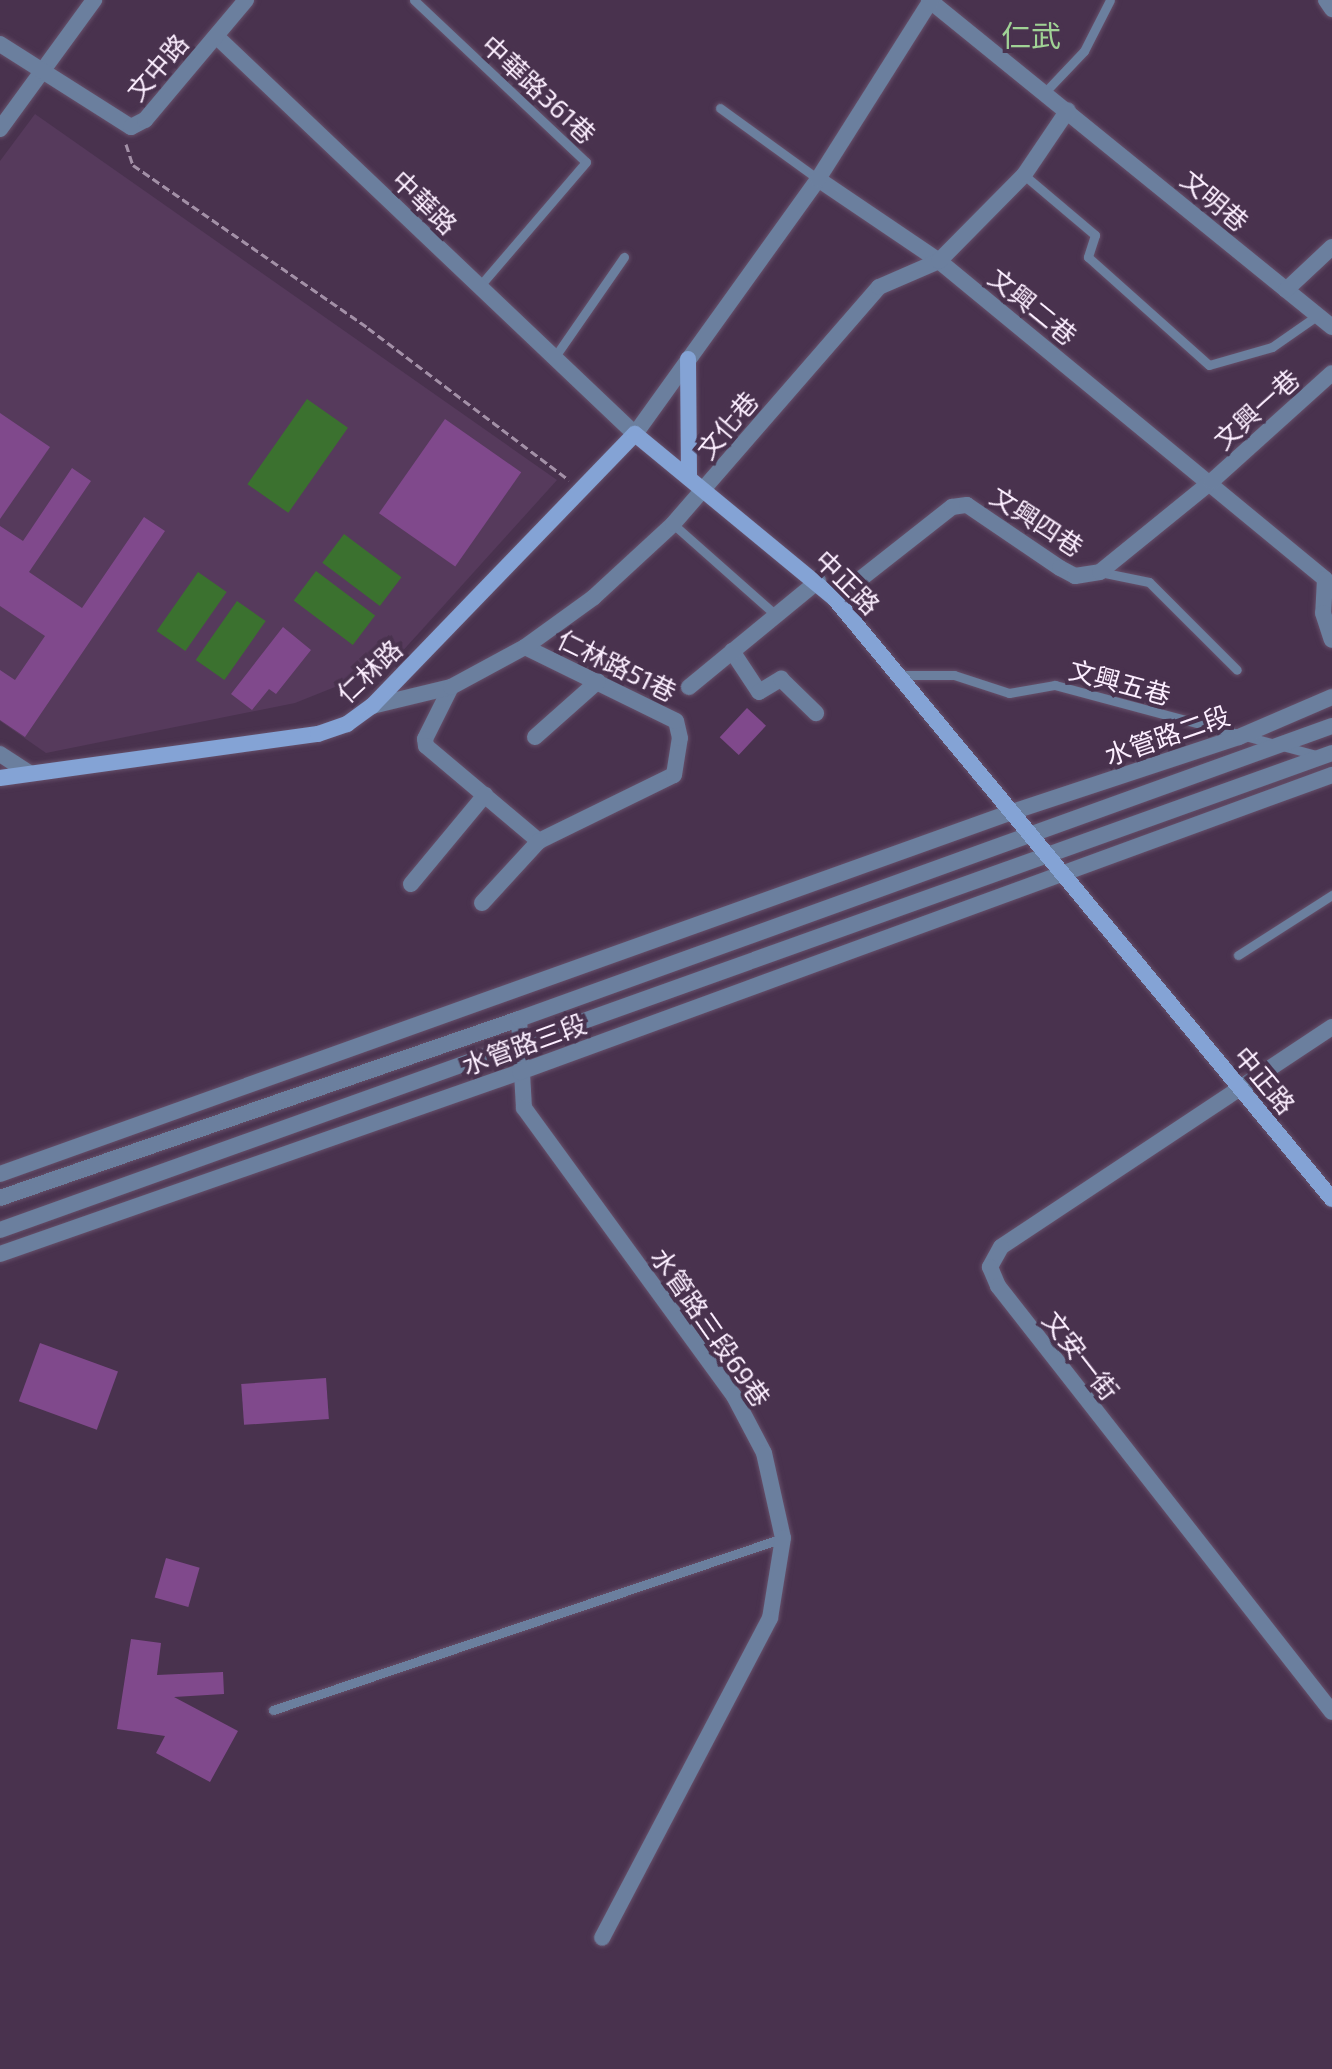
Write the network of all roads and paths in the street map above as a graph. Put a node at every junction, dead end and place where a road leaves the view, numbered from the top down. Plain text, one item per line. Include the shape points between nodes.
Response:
1 (94, 0) edge
2 (246, 0) edge
3 (414, 0) edge
4 (930, 0) edge
5 (1110, 0) edge
6 (1326, 0) edge
7 (1332, 9) edge
8 (216, 36) junction
9 (0, 44) edge
10 (41, 73) junction
11 (1046, 91) junction
12 (720, 108) dead end
13 (1068, 110) junction
14 (126, 126) junction
15 (0, 129) edge
16 (1024, 175) junction
17 (818, 179) junction
18 (1332, 247) edge
19 (624, 257) dead end
20 (939, 261) junction
21 (479, 287) junction
22 (1286, 290) junction
23 (1318, 315) junction
24 (1332, 327) edge
25 (554, 358) junction
26 (688, 359) junction
27 (1332, 373) edge
28 (635, 434) junction
29 (689, 478) junction
30 (1212, 481) junction
31 (580, 488) junction
32 (703, 489) junction
33 (673, 524) junction
34 (1100, 572) junction
35 (1328, 577) edge
36 (818, 581) junction
37 (835, 599) junction
38 (1327, 612) edge
39 (776, 615) junction
40 (1332, 640) edge
41 (525, 647) junction
42 (732, 651) junction
43 (1237, 670) dead end
44 (901, 675) junction
45 (598, 681) junction
46 (451, 687) junction
47 (689, 687) dead end
48 (1332, 697) edge
49 (372, 706) junction
50 (816, 713) dead end
51 (1332, 726) edge
52 (535, 737) dead end
53 (1239, 737) junction
54 (1280, 747) junction
55 (0, 754) edge
56 (1329, 756) edge
57 (29, 773) junction
58 (1332, 775) edge
59 (0, 778) edge
60 (485, 795) junction
61 (1015, 811) junction
62 (1032, 833) junction
63 (539, 841) junction
64 (1048, 853) junction
65 (1062, 872) junction
66 (411, 884) dead end
67 (1332, 895) edge
68 (482, 903) dead end
69 (1238, 955) dead end
70 (519, 1019) junction
71 (1332, 1027) edge
72 (519, 1047) junction
73 (520, 1072) junction
74 (1239, 1087) junction
75 (0, 1174) edge
76 (0, 1198) edge
77 (1332, 1199) edge
78 (0, 1230) edge
79 (0, 1254) edge
80 (783, 1538) junction
81 (273, 1710) dead end
82 (1332, 1712) edge
83 (602, 1938) dead end

1 - 10 street
2 - 8 street
3 - 21 lane, 中華路361巷 via 586,162
4 - 11 street, 文明巷
4 - 17 street
5 - 11 lane via 1084,51
6 - 7 street
8 - 14 street, 文中路 via 145,120
8 - 21 street, 中華路
9 - 10 street
10 - 14 street
10 - 15 street
11 - 13 street, 文明巷
12 - 17 lane
13 - 16 street, 文化巷
13 - 22 street, 文明巷
14 - 31 path via 133,165 368,328
16 - 20 street, 文化巷
16 - 23 lane via 1095,235 1088,257 1209,365 1272,347
17 - 20 street, 文興二巷
17 - 26 street
18 - 22 street
19 - 25 lane
20 - 30 street, 文興二巷
20 - 32 street, 文化巷 via 879,287
21 - 25 street, 中華路
22 - 23 street, 文明巷
23 - 24 street, 文明巷
25 - 28 street, 中華路
26 - 28 street
26 - 29 main road
27 - 30 street, 文興一巷
28 - 29 main road, 中正路
28 - 31 main road, 仁林路
29 - 32 main road, 中正路
30 - 34 street, 文興四巷
30 - 35 street, 文興二巷
31 - 49 main road, 仁林路
32 - 33 street, 文化巷
32 - 36 main road, 中正路
33 - 39 lane
33 - 41 street, 文化巷 via 594,597
34 - 37 street, 文興四巷 via 1075,576 967,505 952,507
34 - 43 lane via 1149,582
35 - 38 street
36 - 37 main road, 中正路
36 - 39 street
37 - 44 main road, 中正路
38 - 40 street
39 - 42 street
41 - 45 street, 仁林路51巷
41 - 46 street, 文化巷
42 - 47 street
42 - 50 street via 759,692 781,679
44 - 53 lane, 文興五巷 via 954,675 1009,693 1055,685
44 - 61 main road, 中正路
45 - 52 street
45 - 63 street, 仁林路51巷 via 676,721 680,738 674,775
46 - 49 street, 文化巷
46 - 60 street via 426,746
48 - 53 street, 水管路二段
49 - 57 main road, 仁林路 via 347,724 318,734
51 - 54 street, 水管路二段
53 - 54 lane, 文興五巷
53 - 61 street, 水管路二段
54 - 56 lane, 文興五巷
54 - 62 street, 水管路二段
55 - 57 street
56 - 64 street
57 - 59 main road, 仁林路
58 - 65 street
60 - 63 street
60 - 66 street
61 - 62 main road, 中正路
61 - 75 street, 水管路三段
62 - 64 main road, 中正路
62 - 70 street, 水管路三段
63 - 68 street, 仁林路51巷
64 - 65 main road, 中正路
64 - 72 street, 水管路三段
65 - 73 street, 水管路三段
65 - 74 main road, 中正路
67 - 69 lane
70 - 72 street, 水管路三段69巷
70 - 76 street, 水管路三段
71 - 74 street
72 - 73 street, 水管路三段69巷
72 - 78 street, 水管路三段
73 - 79 street, 水管路三段
73 - 80 street, 水管路三段69巷 via 524,1108 741,1408 764,1453
74 - 77 main road, 中正路
74 - 82 street, 文安一街 via 1001,1247 990,1267 1007,1298
80 - 81 lane
80 - 83 street, 水管路三段69巷 via 770,1618

